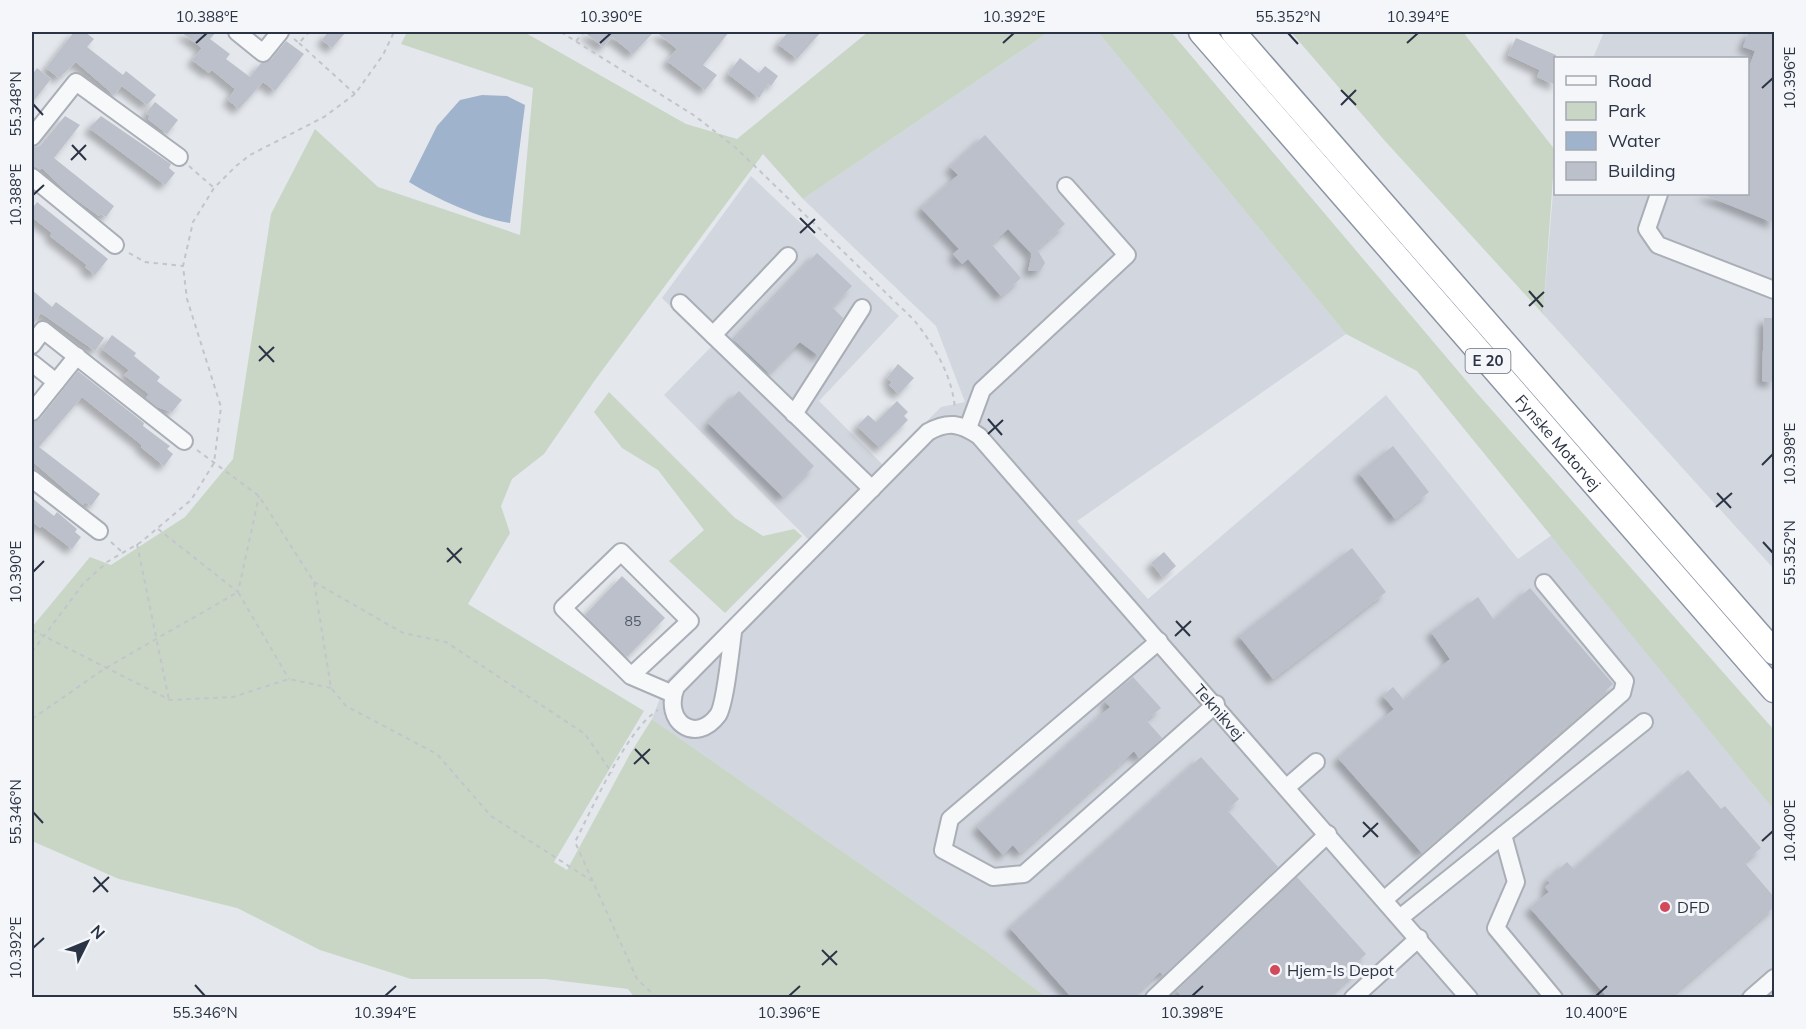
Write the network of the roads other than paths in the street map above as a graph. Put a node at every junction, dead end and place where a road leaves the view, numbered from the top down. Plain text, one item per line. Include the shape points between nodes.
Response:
1 (237, 32) edge
2 (1202, 32) edge
3 (1233, 32) edge
4 (286, 34) edge
5 (32, 137) edge
6 (179, 157) road end
7 (32, 177) edge
8 (1066, 186) dead end
9 (1659, 195) edge
10 (115, 245) road end
11 (788, 256) dead end
12 (1774, 290) edge
13 (680, 303) dead end
14 (862, 309) dead end
15 (713, 335) junction
16 (32, 343) edge
17 (76, 356) junction
18 (32, 363) edge
19 (56, 382) junction
20 (32, 412) edge
21 (794, 414) junction
22 (962, 426) junction
23 (184, 441) road end
24 (32, 479) edge
25 (872, 489) junction
26 (99, 531) dead end
27 (1544, 583) dead end
28 (733, 632) junction
29 (1159, 641) junction
30 (1774, 652) edge
31 (631, 676) junction
32 (1774, 690) edge
33 (672, 698) junction
34 (1216, 704) junction
35 (1644, 722) dead end
36 (1316, 762) dead end
37 (1287, 787) junction
38 (1328, 834) junction
39 (1503, 835) junction
40 (1385, 899) junction
41 (1401, 917) junction
42 (1419, 938) junction
43 (1774, 978) edge
44 (1154, 998) edge
45 (1353, 998) edge
46 (1469, 998) edge
47 (1554, 998) edge
48 (1751, 998) edge

1 - 4 street via 263,53
2 - 32 highway, Fynske Motorvej / E 20
3 - 30 highway, Fynske Motorvej / E 20
5 - 6 street via 76,82
7 - 10 street
8 - 22 street via 1127,255 982,390
9 - 12 street via 1647,229 1658,245
11 - 15 street
13 - 15 street
14 - 21 street
15 - 21 street
16 - 17 street via 43,330
17 - 19 street
17 - 23 street
18 - 19 street
19 - 20 street
21 - 25 street
22 - 25 street via 939,426 928,432
22 - 29 street, Teknikvej via 979,436
24 - 26 street
25 - 28 street
27 - 40 street via 1625,681 1622,693
28 - 33 street via 676,687
28 - 33 street via 720,712 711,723 688,728 675,717
29 - 34 street, Teknikvej
29 - 34 street via 950,819 943,850 993,877 1024,874
31 - 31 street via 563,608 621,552 690,621
31 - 33 street
34 - 37 street, Teknikvej
35 - 39 street
36 - 37 street
37 - 38 street, Teknikvej
38 - 40 street, Teknikvej
38 - 44 street
39 - 41 street
39 - 47 street via 1516,882 1496,928
40 - 41 street, Teknikvej
41 - 42 street, Teknikvej
42 - 45 street
42 - 46 street, Teknikvej
43 - 48 street

